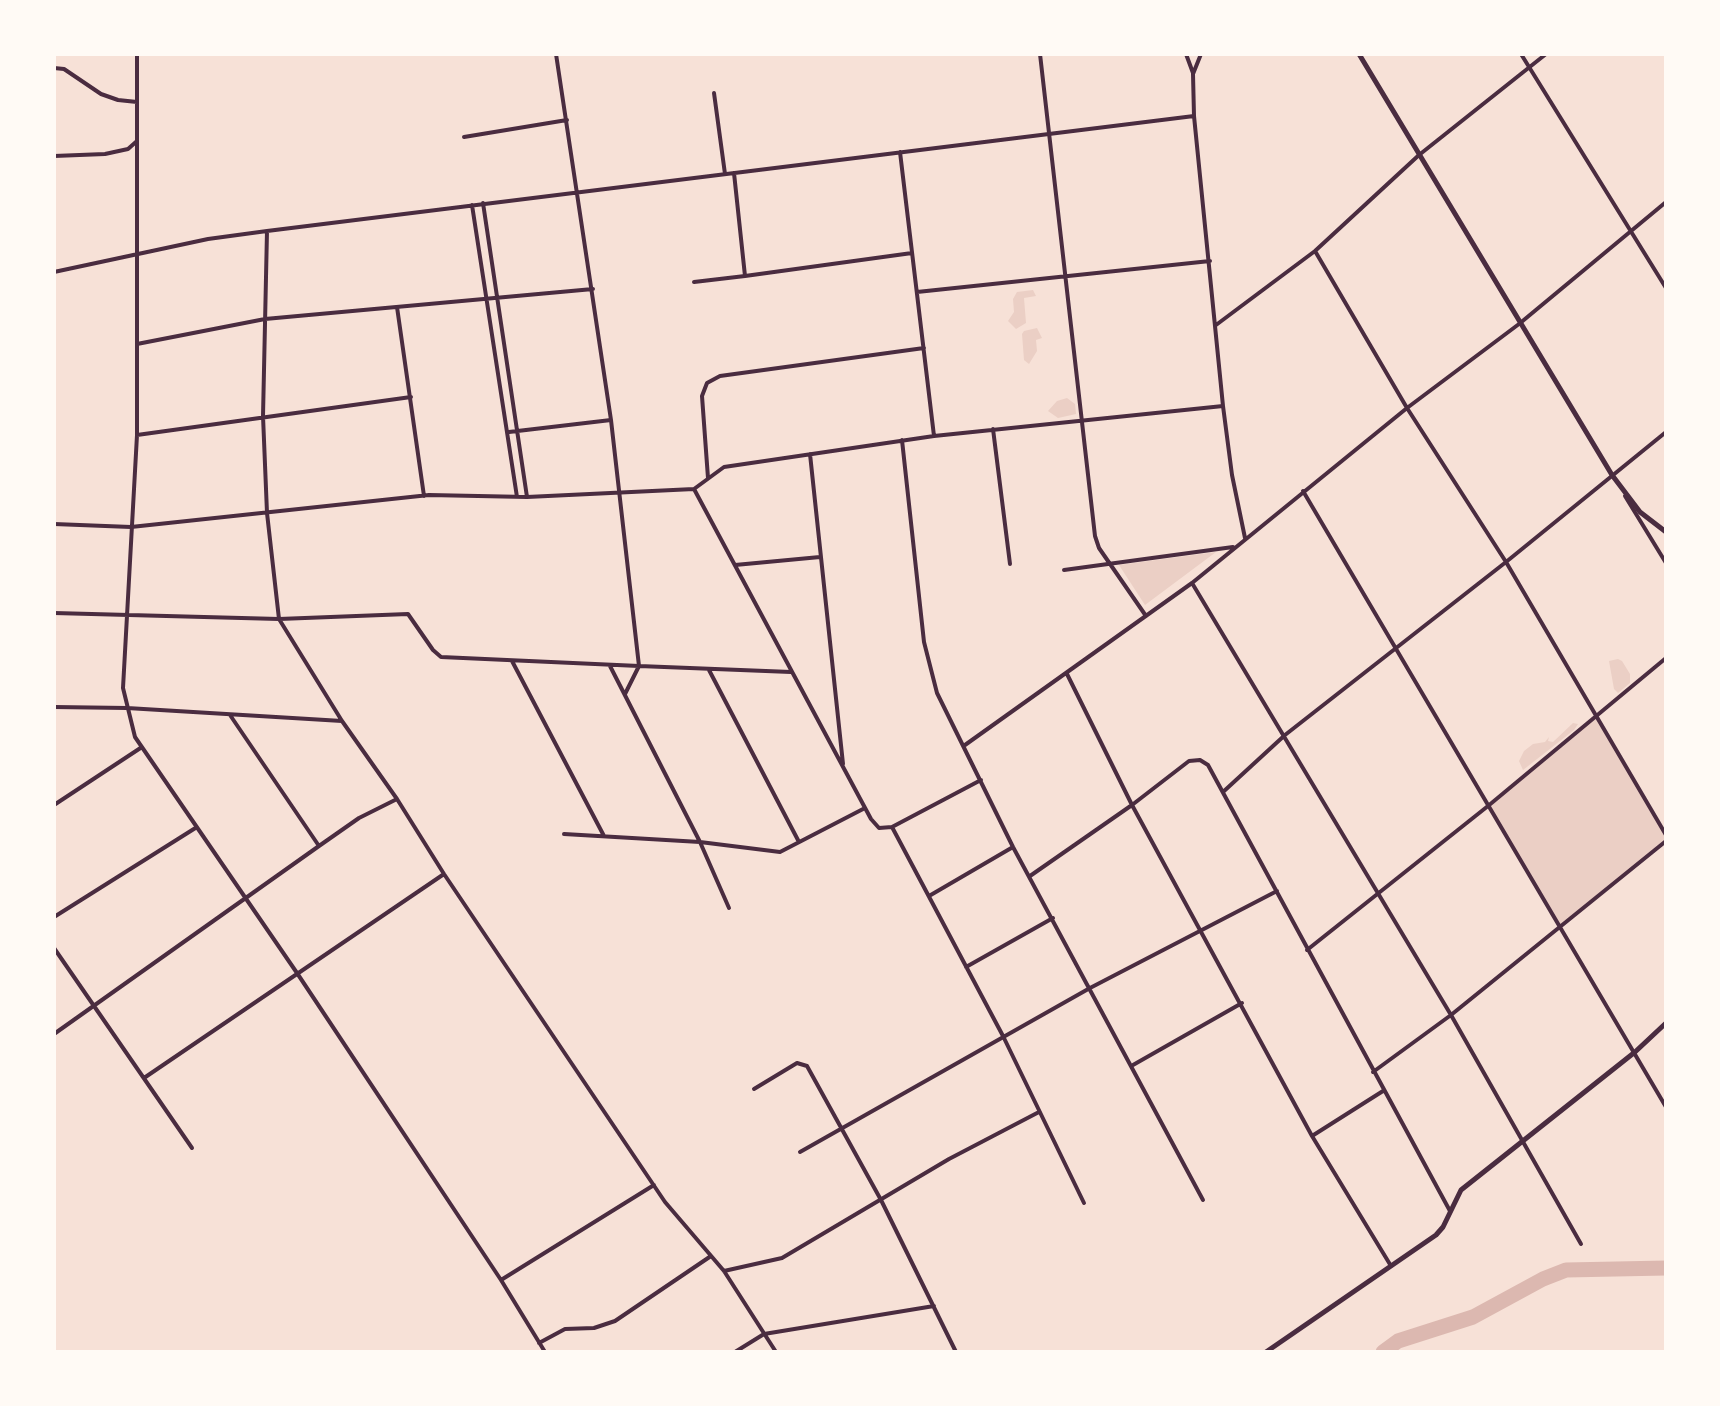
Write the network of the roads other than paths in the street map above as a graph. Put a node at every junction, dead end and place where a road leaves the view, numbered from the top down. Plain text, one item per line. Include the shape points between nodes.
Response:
1 (137, 54) edge
2 (556, 54) edge
3 (1040, 54) edge
4 (1186, 54) edge
5 (1201, 54) edge
6 (1359, 54) edge
7 (1521, 54) edge
8 (1546, 54) edge
9 (1529, 67) junction
10 (54, 68) edge
11 (1193, 74) junction
12 (714, 93) dead end
13 (137, 102) junction
14 (1194, 116) junction
15 (567, 120) junction
16 (1050, 135) junction
17 (464, 137) dead end
18 (138, 140) junction
19 (900, 152) junction
20 (1419, 155) junction
21 (54, 156) edge
22 (734, 173) junction
23 (724, 174) junction
24 (578, 192) junction
25 (1666, 202) edge
26 (483, 203) junction
27 (471, 205) junction
28 (267, 231) junction
29 (1632, 231) junction
30 (1315, 251) junction
31 (912, 253) junction
32 (138, 255) junction
33 (1210, 261) junction
34 (54, 272) edge
35 (745, 276) junction
36 (1066, 278) junction
37 (694, 282) dead end
38 (1666, 288) edge
39 (593, 289) junction
40 (917, 292) junction
41 (497, 298) junction
42 (487, 299) junction
43 (397, 307) junction
44 (265, 319) junction
45 (1520, 324) junction
46 (1216, 325) junction
47 (137, 344) junction
48 (924, 348) junction
49 (411, 397) junction
50 (1223, 406) junction
51 (1407, 408) junction
52 (263, 416) junction
53 (611, 420) junction
54 (1082, 420) junction
55 (993, 429) junction
56 (517, 431) junction
57 (509, 432) junction
58 (1666, 432) edge
59 (137, 435) junction
60 (934, 436) junction
61 (902, 440) junction
62 (810, 454) junction
63 (1612, 475) junction
64 (708, 479) junction
65 (694, 489) junction
66 (1303, 492) junction
67 (620, 494) junction
68 (424, 496) junction
69 (517, 497) junction
70 (527, 497) junction
71 (267, 513) junction
72 (54, 524) edge
73 (131, 527) junction
74 (1666, 532) edge
75 (1245, 538) junction
76 (1235, 547) junction
77 (820, 557) junction
78 (1109, 562) junction
79 (1506, 562) junction
80 (1666, 563) edge
81 (1010, 564) dead end
82 (735, 565) junction
83 (1064, 570) dead end
84 (1192, 583) junction
85 (54, 614) edge
86 (127, 615) junction
87 (1146, 616) junction
88 (279, 620) junction
89 (1395, 649) junction
90 (1666, 658) edge
91 (512, 661) junction
92 (610, 666) junction
93 (639, 666) junction
94 (709, 670) junction
95 (792, 672) junction
96 (1067, 674) junction
97 (625, 694) junction
98 (54, 707) edge
99 (127, 708) junction
100 (230, 714) junction
101 (1597, 715) junction
102 (342, 721) junction
103 (1285, 735) junction
104 (965, 745) junction
105 (142, 747) junction
106 (843, 767) junction
107 (981, 780) junction
108 (1223, 792) junction
109 (397, 799) junction
110 (54, 805) edge
111 (1132, 805) junction
112 (1488, 806) junction
113 (865, 808) junction
114 (197, 827) junction
115 (892, 827) junction
116 (564, 834) dead end
117 (1666, 835) edge
118 (604, 837) junction
119 (1666, 841) edge
120 (700, 842) junction
121 (799, 842) junction
122 (319, 846) junction
123 (1013, 847) junction
124 (444, 874) junction
125 (1030, 876) junction
126 (1277, 891) junction
127 (1379, 892) junction
128 (928, 896) junction
129 (245, 897) junction
130 (729, 908) dead end
131 (54, 918) edge
132 (1053, 918) junction
133 (1559, 925) junction
134 (1202, 932) junction
135 (54, 948) edge
136 (1307, 950) junction
137 (966, 967) junction
138 (297, 973) junction
139 (1090, 988) junction
140 (1242, 1003) junction
141 (94, 1005) junction
142 (1451, 1015) junction
143 (1666, 1023) edge
144 (54, 1034) edge
145 (1003, 1036) junction
146 (1635, 1052) junction
147 (1133, 1065) junction
148 (1373, 1072) junction
149 (144, 1078) junction
150 (754, 1089) dead end
151 (1383, 1091) junction
152 (1666, 1107) edge
153 (1039, 1112) junction
154 (842, 1128) junction
155 (1312, 1136) junction
156 (1524, 1141) junction
157 (192, 1148) dead end
158 (800, 1152) dead end
159 (654, 1185) junction
160 (881, 1200) junction
161 (1203, 1200) dead end
162 (1084, 1203) dead end
163 (1450, 1211) junction
164 (1581, 1244) dead end
165 (711, 1256) junction
166 (1391, 1267) junction
167 (724, 1271) junction
168 (501, 1280) junction
169 (934, 1306) junction
170 (764, 1334) junction
171 (539, 1343) junction
172 (545, 1352) edge
173 (735, 1352) edge
174 (776, 1352) edge
175 (956, 1352) edge
176 (1266, 1352) edge

1 - 13 street
2 - 15 street
3 - 16 street
4 - 11 street
5 - 11 street
6 - 20 main road
7 - 9 street
8 - 9 street
9 - 20 street
9 - 29 street
10 - 13 street via 64,69 100,94
11 - 14 street
12 - 23 street
13 - 18 street
14 - 16 street
14 - 33 street
15 - 17 street
15 - 24 street
16 - 19 street
16 - 36 street
18 - 21 street via 128,149 105,154
18 - 32 street
19 - 22 street
19 - 31 street
20 - 30 street
20 - 45 main road
22 - 23 street
22 - 35 street
23 - 24 street
24 - 26 street
24 - 39 street
25 - 29 street
26 - 27 street
26 - 41 street
27 - 28 street
27 - 42 street
28 - 32 street
28 - 44 street
29 - 38 street
29 - 45 street
30 - 46 street
30 - 51 street
31 - 35 street
31 - 40 street
32 - 34 street
32 - 47 street
33 - 36 street
33 - 46 street
35 - 37 street
36 - 40 street
36 - 54 street
39 - 41 street
39 - 53 street
40 - 48 street
41 - 42 street
41 - 56 street
42 - 43 street
42 - 57 street
43 - 44 street
43 - 49 street
44 - 47 street
44 - 52 street
45 - 51 street
45 - 63 main road
46 - 50 street
47 - 59 street
48 - 60 street
48 - 64 street via 720,376 707,383 702,396
49 - 52 street
49 - 68 street
50 - 54 street
50 - 75 street
51 - 66 street
51 - 79 street
52 - 59 street
52 - 71 street
53 - 56 street
53 - 67 street
54 - 55 street
54 - 78 street via 1095,536
55 - 60 street
55 - 81 street
56 - 57 street
56 - 70 street
57 - 69 street
58 - 63 street
59 - 73 street
60 - 61 street
61 - 62 street
61 - 104 street via 924,642 937,693
62 - 64 street via 724,467
62 - 77 street
63 - 74 main road via 1640,512
63 - 79 street
63 - 80 street
64 - 65 street
65 - 67 street
65 - 82 street
66 - 75 street
66 - 89 street
67 - 70 street
67 - 93 street
68 - 69 street
68 - 71 street
69 - 70 street
71 - 73 street
71 - 88 street
72 - 73 street
73 - 86 street
75 - 76 street
76 - 78 street
76 - 84 street
77 - 82 street
77 - 106 street
78 - 83 street
78 - 87 street
79 - 89 street
79 - 101 street
82 - 95 street
84 - 87 street
84 - 103 street
85 - 86 street
86 - 88 street
86 - 99 street via 123,688
87 - 96 street
88 - 91 street via 408,614 441,657
88 - 102 street
89 - 103 street
89 - 112 street
90 - 101 street
91 - 92 street
91 - 118 street
92 - 93 street
92 - 97 street
93 - 94 street
93 - 97 street
94 - 95 street
94 - 121 street
95 - 106 street
96 - 104 street
96 - 111 street
97 - 120 street
98 - 99 street
99 - 100 street
99 - 105 street
100 - 102 street
100 - 122 street
101 - 112 street
101 - 117 street
102 - 109 street
103 - 108 street
103 - 127 street
104 - 107 street
105 - 110 street
105 - 114 street
106 - 113 street
107 - 115 street
107 - 123 street
108 - 111 street via 1208,765 1200,760 1189,761
108 - 126 street
109 - 122 street via 359,818
109 - 124 street
111 - 125 street
111 - 134 street
112 - 127 street
112 - 133 street
113 - 115 street via 879,828
113 - 121 street
114 - 129 street
114 - 131 street
115 - 128 street
116 - 118 street
118 - 120 street
119 - 133 street
120 - 121 street via 780,852
120 - 130 street
122 - 129 street
123 - 125 street
123 - 128 street
124 - 138 street
124 - 159 street
125 - 132 street
126 - 134 street
126 - 136 street
127 - 136 street
127 - 142 street
128 - 137 street
129 - 138 street
129 - 141 street
132 - 137 street
132 - 139 street
133 - 142 street
133 - 146 street
134 - 139 street
134 - 140 street
135 - 141 street
136 - 148 street
137 - 145 street
138 - 149 street
138 - 168 street
139 - 145 street
139 - 147 street
140 - 147 street
140 - 155 street
141 - 144 street
141 - 149 street
142 - 148 street
142 - 156 street
143 - 146 main road
145 - 153 street
145 - 154 street
146 - 152 street
146 - 156 main road
147 - 161 street
148 - 151 street
149 - 157 street
150 - 154 street via 802,1063
151 - 155 street
151 - 163 street
153 - 160 street
153 - 162 street
154 - 158 street
154 - 160 street
155 - 166 street
156 - 163 main road via 1461,1190
156 - 164 street
159 - 165 street
159 - 168 street
160 - 167 street via 782,1258
160 - 169 street
163 - 166 main road via 1436,1234
165 - 167 street
165 - 171 street via 615,1321 594,1328 566,1329
166 - 176 main road
167 - 170 street
168 - 171 street
169 - 170 street
169 - 175 street
170 - 173 street
170 - 174 street
171 - 172 street

